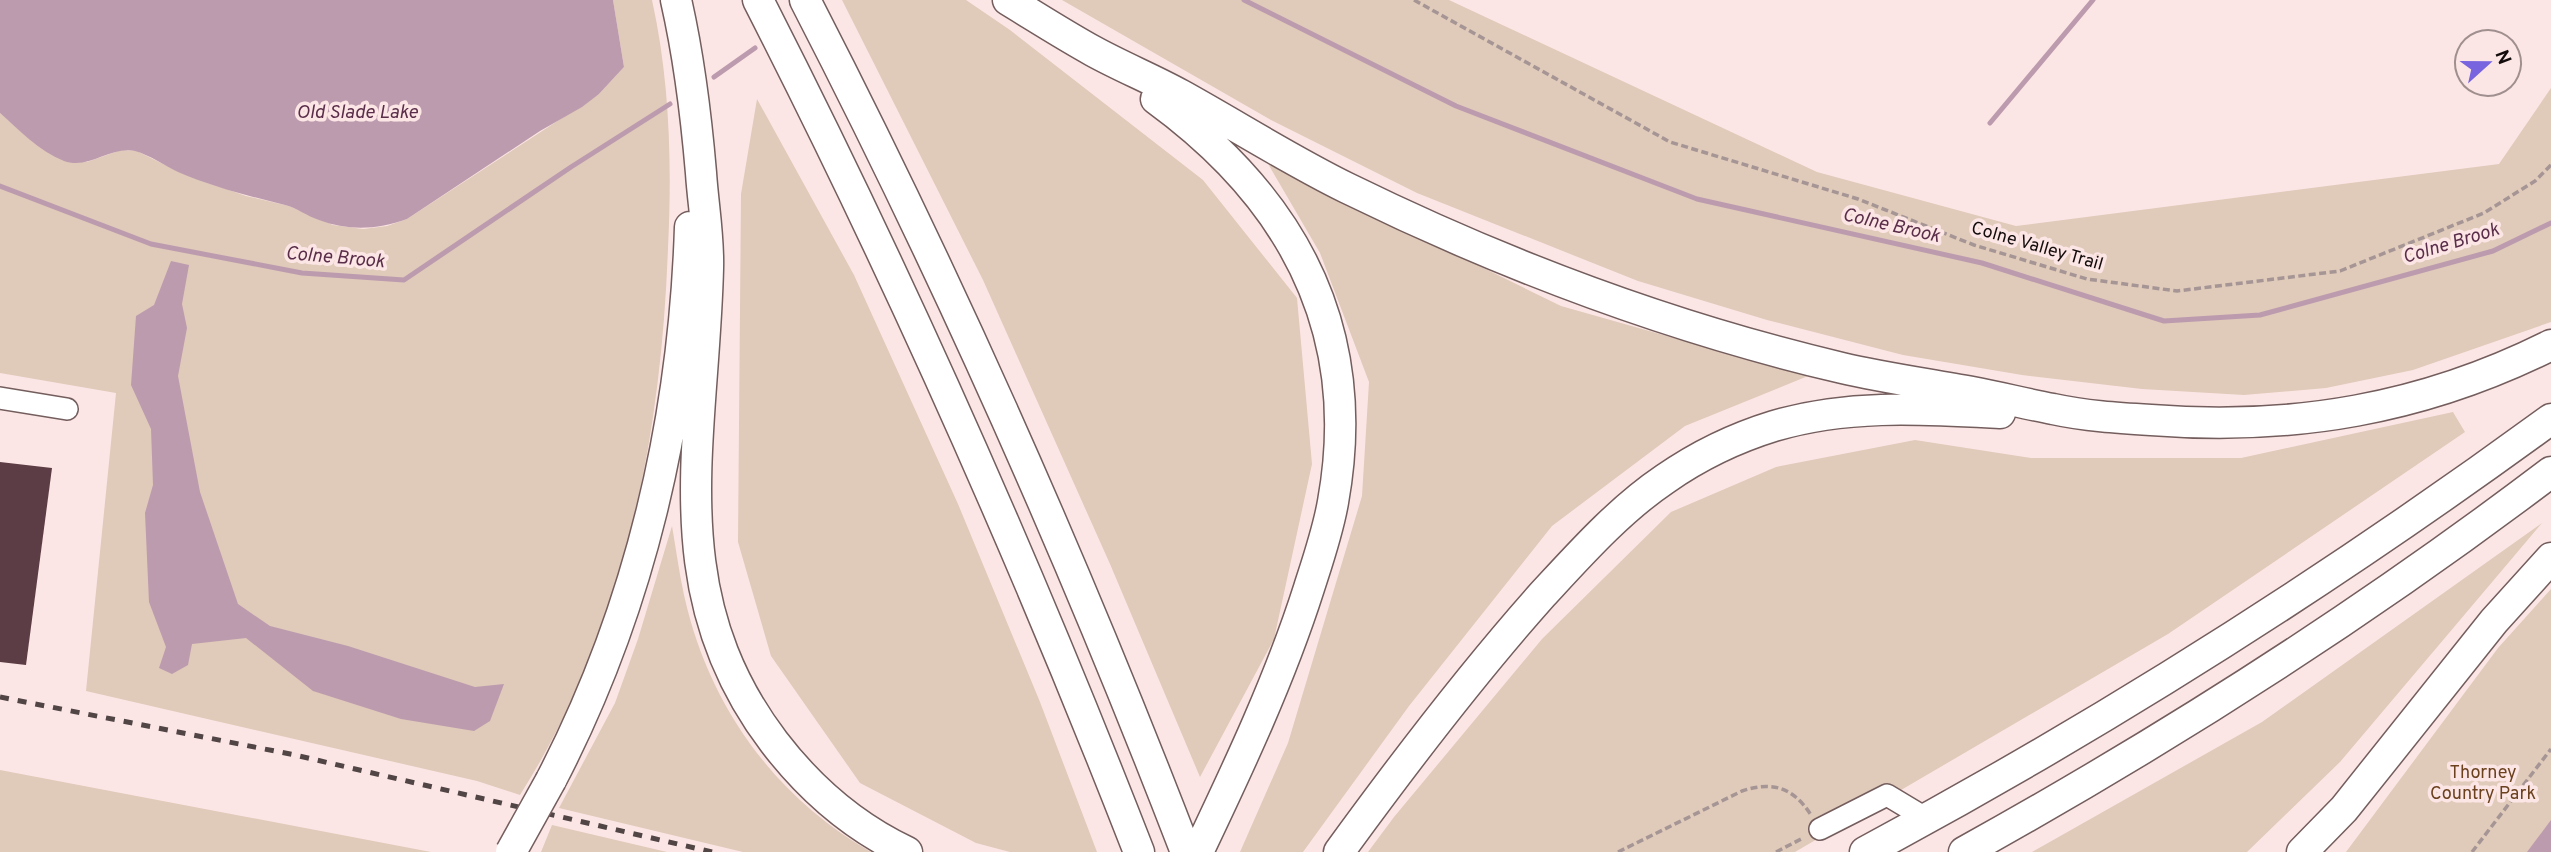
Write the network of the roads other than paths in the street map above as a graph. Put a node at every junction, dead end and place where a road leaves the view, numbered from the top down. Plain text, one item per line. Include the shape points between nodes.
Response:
1 (676, 0) edge
2 (758, 0) edge
3 (806, 0) edge
4 (1008, 0) edge
5 (1092, 51) junction
6 (701, 175) junction
7 (2551, 345) edge
8 (0, 398) edge
9 (67, 409) dead end
10 (2053, 410) junction
11 (2551, 419) edge
12 (2551, 472) edge
13 (2551, 558) edge
14 (2344, 809) junction
15 (1927, 819) junction
16 (1820, 829) road end
17 (511, 852) edge
18 (907, 852) edge
19 (1139, 852) edge
20 (1185, 852) edge
21 (1198, 852) edge
22 (1339, 852) edge
23 (1865, 852) edge
24 (1964, 852) edge
25 (2302, 852) edge
26 (2322, 852) edge

1 - 6 highway via 687,52
2 - 19 highway via 859,202 978,459
3 - 20 highway via 908,204 1003,412 1107,653
4 - 5 highway
5 - 10 highway via 1344,187 1562,281 1786,353
5 - 21 highway via 1190,125 1259,193 1303,263 1331,347 1338,460 1322,547 1290,646
6 - 17 highway, bridge via 691,186 680,354 669,427 635,577 592,697
6 - 18 highway via 708,266 696,513 700,570 713,627 741,694 796,770 846,815
7 - 10 highway via 2435,392 2314,418 2185,423
8 - 9 lane
10 - 22 highway via 2006,414 1903,409 1836,412 1743,437 1684,466 1603,531 1516,625 1451,702
11 - 15 highway via 2253,625
12 - 24 highway via 2288,658 2140,751
13 - 14 highway via 2494,621
14 - 25 highway
14 - 26 highway
15 - 16 lane via 1887,794
15 - 23 highway

